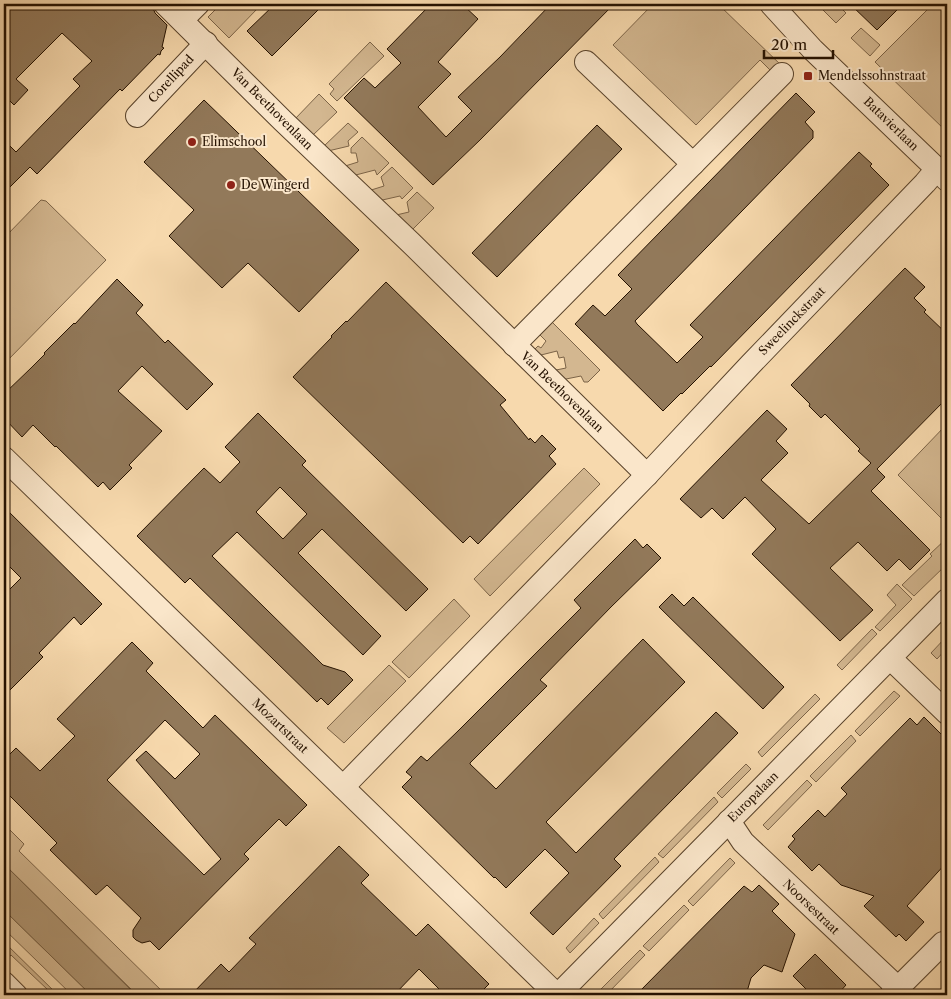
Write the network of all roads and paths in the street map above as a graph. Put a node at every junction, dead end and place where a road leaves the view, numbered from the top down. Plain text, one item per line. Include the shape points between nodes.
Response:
1 (165, 4) edge
2 (198, 4) edge
3 (771, 4) edge
4 (182, 20) junction
5 (206, 43) junction
6 (586, 62) dead end
7 (782, 74) dead end
8 (137, 116) dead end
9 (692, 164) junction
10 (942, 175) edge
11 (514, 345) junction
12 (4, 458) edge
13 (647, 474) junction
14 (947, 600) edge
15 (890, 658) junction
16 (947, 714) edge
17 (343, 787) junction
18 (729, 821) junction
19 (943, 943) dead end
20 (4, 983) edge
21 (894, 992) edge
22 (16, 995) edge
23 (558, 995) edge

1 - 4 street, Van Beethovenlaan
2 - 4 street
3 - 10 street, Batavierlaan via 813,50
4 - 5 street, Van Beethovenlaan
5 - 8 street, Corellipad
5 - 11 street, Van Beethovenlaan
6 - 9 street
7 - 9 street
9 - 11 street
10 - 13 street, Sweelinckstraat
11 - 13 street, Van Beethovenlaan
12 - 17 street, Mozartstraat
13 - 17 street
14 - 15 street, Europalaan
15 - 16 street
15 - 18 street, Europalaan
17 - 23 street, Mozartstraat
18 - 21 street, Noorsestraat via 743,842
18 - 23 street, Europalaan
19 - 21 street, Noorsestraat
20 - 22 street

